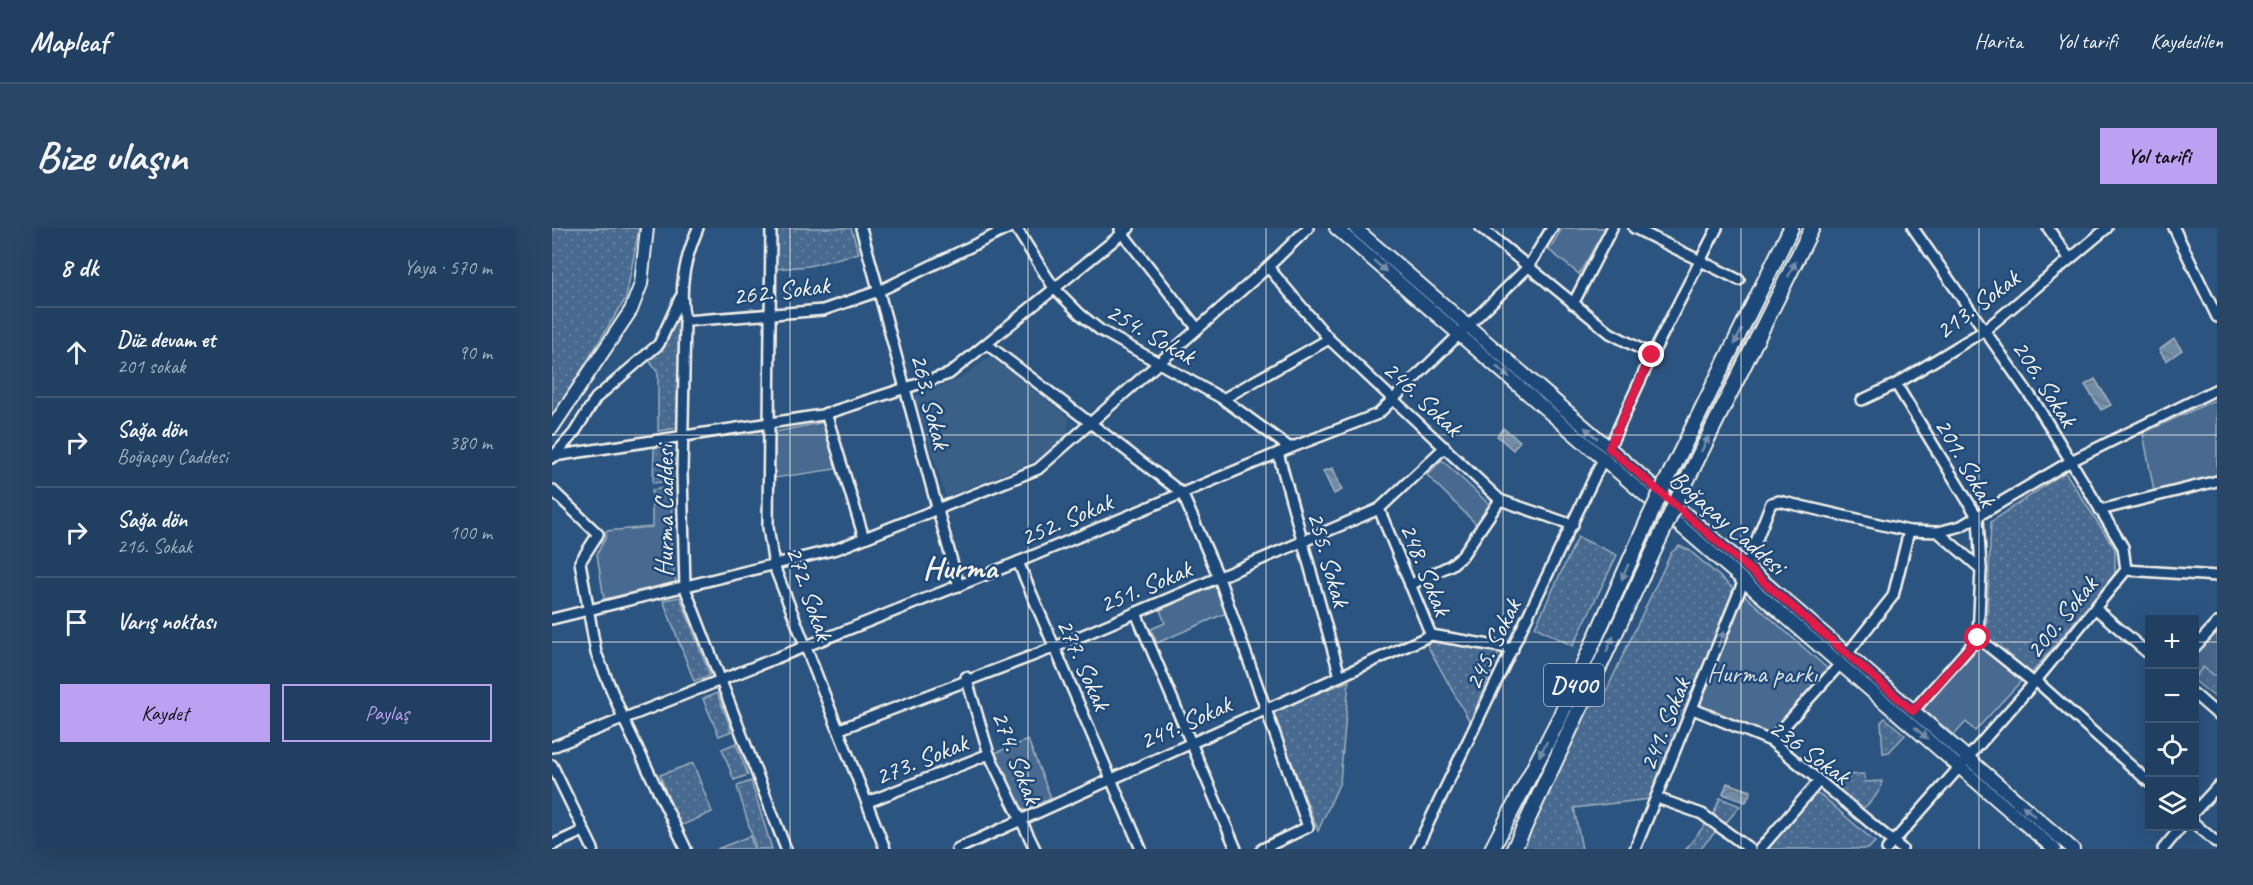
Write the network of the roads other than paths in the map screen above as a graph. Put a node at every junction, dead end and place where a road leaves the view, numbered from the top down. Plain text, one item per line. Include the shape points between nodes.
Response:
1 (647, 228) edge
2 (698, 228) edge
3 (771, 228) edge
4 (861, 228) edge
5 (1009, 228) edge
6 (1016, 228) edge
7 (1308, 228) edge
8 (1336, 228) edge
9 (1355, 228) edge
10 (1480, 228) edge
11 (1552, 228) edge
12 (1612, 228) edge
13 (1634, 228) edge
14 (1717, 228) edge
15 (1791, 228) edge
16 (1812, 228) edge
17 (1913, 228) edge
18 (2048, 228) edge
19 (2107, 228) edge
20 (2174, 228) edge
21 (1124, 230) edge
22 (2069, 258) junction
23 (1700, 262) junction
24 (1268, 267) junction
25 (1528, 267) junction
26 (1739, 280) dead end
27 (1054, 288) junction
28 (879, 291) junction
29 (680, 298) junction
30 (1573, 304) junction
31 (770, 315) junction
32 (2217, 317) edge
33 (685, 321) junction
34 (1197, 328) junction
35 (1463, 330) junction
36 (1985, 330) junction
37 (1329, 339) junction
38 (988, 345) junction
39 (1652, 355) junction
40 (1159, 362) junction
41 (1896, 384) junction
42 (907, 388) junction
43 (2217, 389) edge
44 (1223, 399) junction
45 (1393, 399) junction
46 (1862, 400) dead end
47 (826, 413) junction
48 (770, 424) junction
49 (1091, 424) junction
50 (552, 428) edge
51 (685, 435) junction
52 (1445, 447) junction
53 (1290, 448) junction
54 (1278, 453) junction
55 (1606, 453) junction
56 (553, 457) edge
57 (2071, 461) junction
58 (2217, 481) edge
59 (552, 490) edge
60 (1182, 493) junction
61 (1500, 500) junction
62 (936, 509) junction
63 (1379, 509) junction
64 (2100, 510) junction
65 (1978, 518) junction
66 (1573, 525) junction
67 (1910, 531) junction
68 (1938, 532) junction
69 (864, 538) junction
70 (1303, 542) junction
71 (1018, 562) junction
72 (774, 566) junction
73 (1981, 569) junction
74 (2126, 570) junction
75 (1745, 573) junction
76 (2217, 576) edge
77 (1219, 578) junction
78 (959, 585) junction
79 (1410, 585) junction
80 (685, 588) junction
81 (2096, 609) junction
82 (588, 611) junction
83 (1136, 614) junction
84 (552, 619) edge
85 (2217, 623) edge
86 (1431, 635) junction
87 (1978, 638) junction
88 (2199, 643) edge
89 (805, 647) junction
90 (1053, 648) junction
91 (1513, 649) junction
92 (2145, 651) edge
93 (1844, 658) junction
94 (1340, 676) junction
95 (967, 679) junction
96 (720, 681) junction
97 (2035, 682) junction
98 (2199, 698) edge
99 (1265, 709) junction
100 (1693, 709) junction
101 (1913, 711) junction
102 (2217, 714) edge
103 (624, 720) junction
104 (840, 729) junction
105 (1771, 741) junction
106 (1190, 742) junction
107 (552, 747) edge
108 (989, 754) junction
109 (1963, 761) junction
110 (552, 765) edge
111 (1111, 778) junction
112 (2145, 779) edge
113 (1819, 781) junction
114 (2217, 787) edge
115 (1657, 798) junction
116 (868, 802) junction
117 (2199, 807) edge
118 (1019, 820) junction
119 (2199, 827) edge
120 (583, 831) junction
121 (2178, 831) edge
122 (2217, 843) edge
123 (552, 845) edge
124 (1890, 845) edge
125 (961, 848) edge
126 (593, 849) edge
127 (686, 849) edge
128 (786, 849) edge
129 (885, 849) edge
130 (1035, 849) edge
131 (1141, 849) edge
132 (1236, 849) edge
133 (1262, 849) edge
134 (1416, 849) edge
135 (1492, 849) edge
136 (1514, 849) edge
137 (1635, 849) edge
138 (1750, 849) edge
139 (1760, 849) edge
140 (1902, 849) edge
141 (2054, 849) edge
142 (2073, 849) edge
143 (2163, 849) edge

1 - 50 main road via 641,284 631,310
2 - 29 street, Hurma Caddesi via 682,273
3 - 31 street, 272. Sokak
4 - 28 street, 263. Sokak
5 - 28 street, 262. Sokak
6 - 27 street, 254. Sokak
7 - 24 street
8 -> 35 main road, Boğaçay Caddesi
9 - 35 main road, Boğaçay Caddesi
10 - 25 street
11 - 25 street, 252. Sokak
12 - 30 street
13 - 23 street
14 - 23 street, 245. Sokak
15 -> 135 highway, D400, bridge via 1665,484 1560,717
136 -> 16 highway, D400, bridge via 1679,496
17 - 36 street, 206. Sokak
18 - 22 street
19 - 22 street, 213. Sokak
20 - 32 street
21 - 27 street
21 - 34 street
22 - 36 street, 213. Sokak
23 - 26 street
23 - 39 street, 245. Sokak
24 - 34 street
24 - 37 street, 246. Sokak
25 - 30 street
25 - 35 street, 252. Sokak
27 - 38 street
27 - 40 street, 254. Sokak via 1100,330
28 - 31 street, 262. Sokak via 823,310
28 - 42 street, 263. Sokak
29 - 33 street, Hurma Caddesi
29 - 56 street via 659,344 596,398
30 - 39 street via 1610,333
31 - 33 street, 262. Sokak
31 - 48 street, 272. Sokak
33 - 51 street, Hurma Caddesi
34 - 40 street
35 - 45 street, 252. Sokak
35 - 55 main road, Boğaçay Caddesi
36 - 41 street, 213. Sokak
36 - 57 street, 206. Sokak
37 - 44 street
37 - 45 street, 246. Sokak
38 - 42 street via 949,374
38 - 49 street
39 - 55 street, 245. Sokak
40 - 44 street, 254. Sokak
40 - 49 street
41 - 46 street, 213. Sokak
41 - 65 street, 201. Sokak
42 - 47 street
42 - 62 street, 263. Sokak
43 - 57 street, 241. Sokak
44 - 53 street, 254. Sokak
45 - 52 street, 246. Sokak
45 - 53 street, 252. Sokak via 1378,414
47 - 48 street
47 - 69 street
48 - 51 street
48 - 72 street, 272. Sokak via 768,527
49 - 60 street
49 - 62 street via 1038,469
51 - 56 street
51 - 80 street, Hurma Caddesi
52 - 61 street, 246. Sokak
52 - 63 street, 251. Sokak
53 - 54 street, 252. Sokak
54 - 60 street, 252. Sokak
54 - 70 street, 255. Sokak
55 - 66 street, 245. Sokak
55 - 75 main road, Boğaçay Caddesi
57 - 64 street, 206. Sokak
57 - 65 street, 241. Sokak
58 - 64 street
59 - 82 street via 598,534 580,562
60 - 71 street, 252. Sokak
60 - 77 street
61 - 66 street, 246. Sokak
61 - 79 street via 1462,556
62 - 69 street
62 - 78 street, 263. Sokak
63 - 70 street, 251. Sokak
63 - 79 street, 248. Sokak
64 - 74 street, 206. Sokak via 2122,547
65 - 68 street, 241. Sokak
65 - 73 street, 201. Sokak
66 - 91 street, 245. Sokak
67 - 68 street, 241. Sokak
67 - 75 street, 241. Sokak via 1779,501 1771,504
67 - 93 street via 1893,596
68 - 73 street
69 - 72 street
70 - 77 street, 251. Sokak
70 - 94 street, 255. Sokak
71 - 78 street, 252. Sokak
71 - 90 street, 277. Sokak
72 - 80 street
72 - 89 street, 272. Sokak
73 - 87 street, 201. Sokak
74 - 76 street, 200. Sokak
74 - 81 street, 200. Sokak
75 - 93 main road, Boğaçay Caddesi
100 -> 75 street, 241. Sokak
77 - 83 street, 251. Sokak
77 - 99 street
78 - 89 street, 252. Sokak
79 - 86 street, 248. Sokak
80 - 82 street
80 - 96 street, Hurma Caddesi
81 - 92 street
81 - 97 street, 200. Sokak
82 - 84 street
82 - 103 street via 596,653
83 - 90 street, 251. Sokak
83 - 106 street
85 - 88 street
86 - 91 street, 248. Sokak
86 - 94 street, 249. Sokak
87 - 97 street
87 - 101 street
89 - 96 street, 252. Sokak
89 - 104 street, 272. Sokak
90 - 95 street, 251. Sokak
90 - 111 street, 277. Sokak
91 - 134 street, 245. Sokak
93 - 101 main road, Boğaçay Caddesi
93 - 105 street
93 -> 109 main road, Boğaçay Caddesi
94 - 99 street, 249. Sokak
95 - 104 street, 251. Sokak
95 - 108 street, 274. Sokak
96 - 103 street, 252. Sokak
96 - 128 street, Hurma Caddesi
97 - 109 street, 200. Sokak
97 - 112 street
98 - 102 street
99 - 106 street, 249. Sokak
99 - 133 street via 1308,827
100 - 105 street, 236 Sokak
100 - 115 street, 241. Sokak
101 - 109 main road, Boğaçay Caddesi
103 - 107 street, 252. Sokak
103 - 127 street
104 - 116 street, 272. Sokak
105 - 113 street, 236 Sokak
106 - 111 street, 249. Sokak
106 - 132 street
108 - 116 street, 273. Sokak
108 - 118 street, 274. Sokak
109 - 124 street, 200. Sokak
109 - 141 main road, Boğaçay Caddesi
142 -> 109 main road, Boğaçay Caddesi
110 - 120 street
111 - 118 street, 249. Sokak
111 - 131 street, 277. Sokak
113 - 124 street, 236 Sokak
113 - 139 street
114 - 117 street
115 - 137 street, 241. Sokak
115 - 138 street via 1702,814
116 - 129 street, 272. Sokak
118 - 125 street, 249. Sokak
118 - 130 street, 274. Sokak
119 - 122 street
120 - 123 street
120 - 126 street
121 - 143 street
124 - 140 street, 236 Sokak

